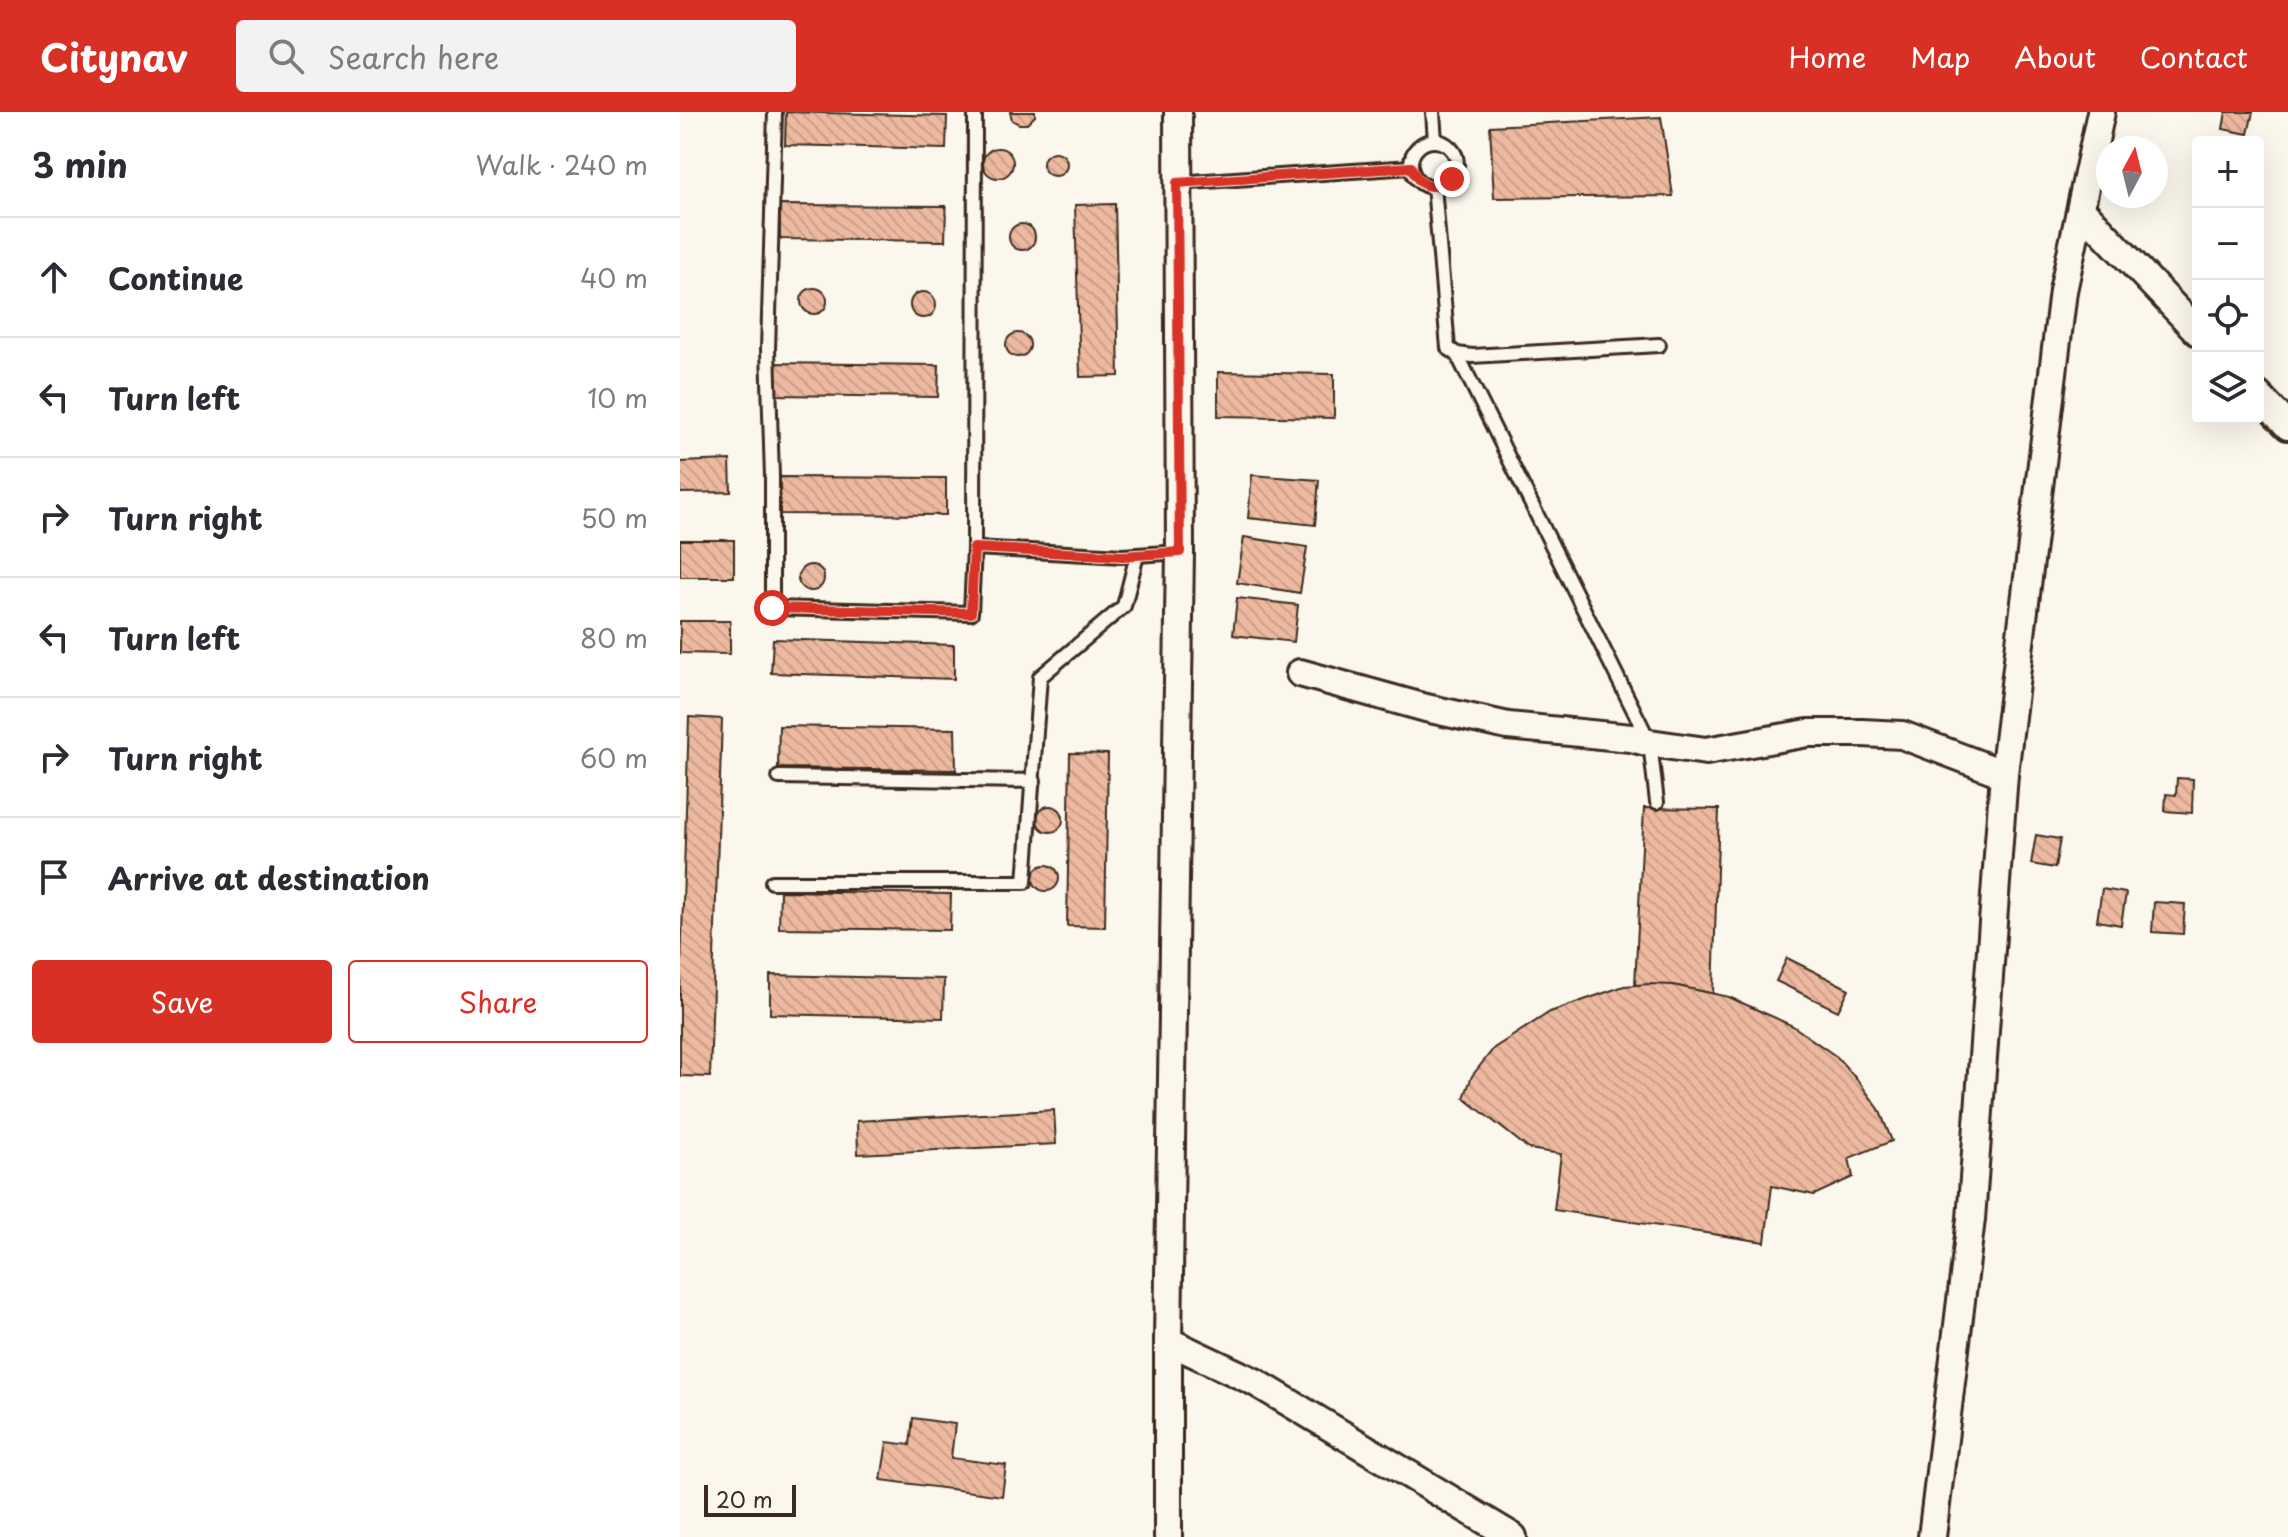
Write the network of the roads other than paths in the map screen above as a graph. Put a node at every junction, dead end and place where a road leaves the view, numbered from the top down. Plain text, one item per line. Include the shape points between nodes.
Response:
1 (775, 112) edge
2 (975, 112) edge
3 (1178, 112) edge
4 (1433, 112) edge
5 (2101, 112) edge
6 (1435, 141) junction
7 (1411, 167) junction
8 (1177, 183) junction
9 (1434, 186) junction
10 (2081, 209) junction
11 (2192, 326) edge
12 (1659, 345) dead end
13 (1457, 354) junction
14 (2264, 401) edge
15 (2288, 426) edge
16 (974, 548) junction
17 (1180, 552) junction
18 (1137, 555) junction
19 (1300, 673) dead end
20 (1650, 743) junction
21 (2004, 774) junction
22 (779, 777) dead end
23 (1034, 781) junction
24 (1657, 802) dead end
25 (772, 882) dead end
26 (1168, 1341) junction
27 (1168, 1537) edge
28 (1513, 1537) edge
29 (1932, 1537) edge

1 - 16 lane via 768,349 772,608 971,613
2 - 16 lane
3 - 8 street
4 - 6 lane
5 - 10 street
6 - 7 lane via 1422,144
6 - 9 lane via 1447,144 1456,155 1457,168 1452,179
7 - 8 lane
7 - 9 lane via 1416,178
8 - 17 street
9 - 13 lane via 1448,348
10 - 11 street
10 - 21 street via 2063,291
12 - 13 lane
13 - 20 lane
14 - 15 street
16 - 18 lane
17 - 18 lane
17 - 26 street
18 - 23 lane via 1124,606 1040,677
19 - 20 street via 1508,726
20 - 21 street via 1706,751 1808,733 1902,735
20 - 24 lane
21 - 29 street via 1971,1219
22 - 23 lane
23 - 25 lane via 1025,882
26 - 27 street
26 - 28 street via 1255,1382

